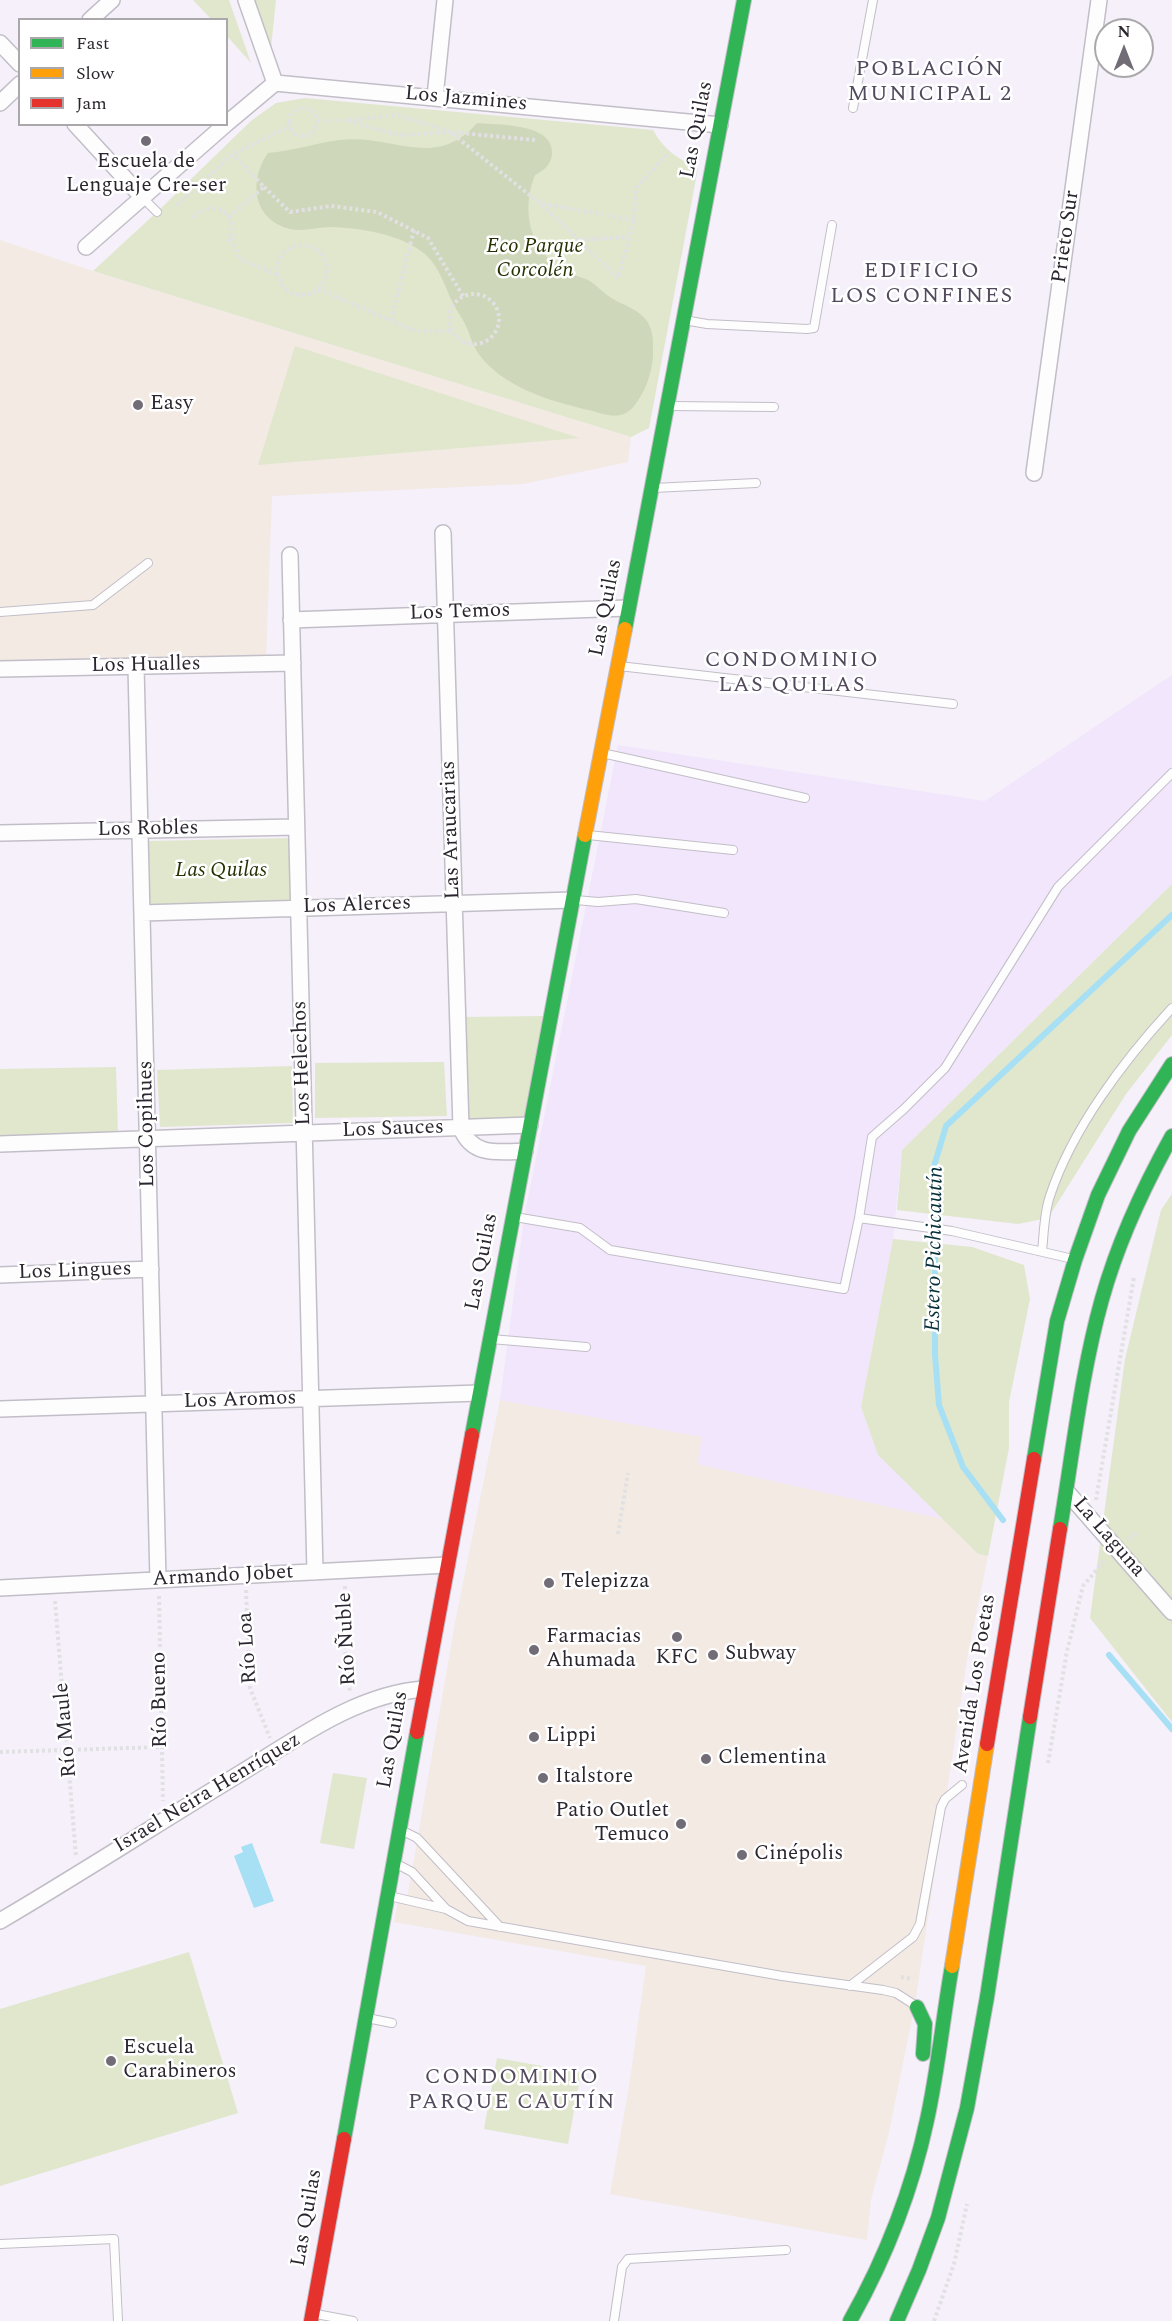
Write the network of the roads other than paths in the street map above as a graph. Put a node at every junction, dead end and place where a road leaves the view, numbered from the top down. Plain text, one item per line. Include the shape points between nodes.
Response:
1 (112, 0) edge
2 (246, 0) edge
3 (445, 0) edge
4 (744, 0) edge
5 (873, 0) edge
6 (1099, 0) edge
7 (92, 18) edge
8 (0, 43) edge
9 (18, 62) edge
10 (275, 83) junction
11 (18, 86) edge
12 (435, 97) junction
13 (0, 103) edge
14 (853, 108) dead end
15 (228, 122) edge
16 (720, 125) junction
17 (77, 126) edge
18 (224, 126) edge
19 (142, 197) junction
20 (157, 212) dead end
21 (832, 225) dead end
22 (86, 247) dead end
23 (683, 320) junction
24 (667, 406) junction
25 (774, 407) dead end
26 (1035, 473) dead end
27 (756, 483) dead end
28 (651, 488) junction
29 (443, 533) dead end
30 (290, 555) dead end
31 (148, 563) dead end
32 (628, 608) junction
33 (0, 612) edge
34 (445, 614) junction
35 (291, 620) junction
36 (293, 663) junction
37 (617, 666) junction
38 (136, 667) junction
39 (0, 669) edge
40 (953, 704) dead end
41 (601, 753) junction
42 (1172, 772) edge
43 (805, 798) dead end
44 (296, 827) junction
45 (140, 830) junction
46 (0, 833) edge
47 (585, 835) junction
48 (732, 850) dead end
49 (573, 900) junction
50 (454, 903) junction
51 (298, 908) junction
52 (142, 913) junction
53 (724, 913) dead end
54 (1172, 1008) edge
55 (1172, 1064) edge
56 (530, 1125) junction
57 (461, 1128) junction
58 (305, 1133) junction
59 (1172, 1136) edge
60 (148, 1139) junction
61 (0, 1144) edge
62 (525, 1151) junction
63 (513, 1216) junction
64 (860, 1218) junction
65 (1042, 1251) junction
66 (1075, 1260) junction
67 (151, 1269) junction
68 (0, 1275) edge
69 (490, 1339) junction
70 (586, 1347) dead end
71 (479, 1393) junction
72 (310, 1399) junction
73 (154, 1404) junction
74 (0, 1409) edge
75 (1066, 1492) junction
76 (447, 1565) junction
77 (315, 1572) junction
78 (158, 1580) junction
79 (0, 1588) edge
80 (1009, 1608) junction
81 (1172, 1612) edge
82 (986, 1662) dead end
83 (424, 1689) junction
84 (964, 1781) dead end
85 (400, 1830) junction
86 (394, 1862) junction
87 (387, 1895) junction
88 (446, 1909) junction
89 (0, 1921) edge
90 (500, 1927) junction
91 (850, 1986) junction
92 (917, 2007) joint
93 (366, 2017) junction
94 (392, 2023) dead end
95 (921, 2062) dead end
96 (894, 2188) dead end
97 (892, 2231) junction
98 (0, 2244) edge
99 (786, 2250) dead end
100 (312, 2317) edge
101 (118, 2321) edge
102 (353, 2321) edge
103 (614, 2321) edge
104 (850, 2321) edge
105 (897, 2321) edge

1 - 7 street
2 - 10 street
3 - 12 street
4 - 16 main road, Las Quilas
5 - 14 lane
6 - 26 street, Prieto Sur
8 - 9 street
10 - 12 street, Los Jazmines
10 - 15 street
11 - 13 street
12 - 16 street, Los Jazmines
16 - 23 main road, Las Quilas
17 - 19 street
18 - 19 street
19 - 20 lane
19 - 22 street
21 - 23 lane via 814,328
23 - 24 main road, Las Quilas
24 - 25 lane
24 - 28 main road, Las Quilas
27 - 28 lane
28 - 32 main road, Las Quilas
29 - 34 street, Las Araucarias
30 - 35 street, Los Helechos
31 - 33 lane via 93,605
32 - 34 street, Los Temos
32 - 37 main road, Las Quilas
34 - 35 street, Los Temos
34 - 50 street, Las Araucarias
35 - 36 street, Los Helechos
36 - 38 street, Los Hualles
36 - 44 street, Los Helechos
37 - 40 lane
37 - 41 main road, Las Quilas
38 - 39 street, Los Hualles
38 - 45 street, Los Copihues
41 - 43 lane
41 - 47 main road, Las Quilas
42 - 64 lane via 1058,887 945,1068 872,1137
44 - 45 street, Los Robles
44 - 51 street, Los Helechos
45 - 46 street, Los Robles
45 - 52 street, Los Copihues
47 - 48 lane
47 - 49 main road, Las Quilas
49 - 50 street, Los Alerces
49 - 53 lane via 636,899
49 - 56 main road, Las Quilas
50 - 51 street, Los Alerces
50 - 57 street, Las Araucarias
51 - 52 street, Los Alerces
51 - 58 street, Los Helechos
52 - 60 street, Los Copihues
54 - 65 lane via 1141,1042 1074,1139 1049,1198
55 - 66 main road, Avenida Los Poetas via 1113,1163
56 - 57 street, Los Sauces
56 - 62 main road, Las Quilas
57 - 58 street, Los Sauces
57 - 62 street, Los Sauces via 469,1142 482,1150
58 - 60 street, Los Sauces
58 - 72 street, Los Helechos
59 - 75 main road via 1119,1250 1096,1323
60 - 61 street, Los Sauces
60 - 67 street, Los Copihues
62 - 63 main road, Las Quilas
63 - 64 lane via 580,1228 610,1250 844,1289
63 - 69 main road, Las Quilas
64 - 65 lane via 952,1231
65 - 66 lane
66 - 80 main road, Avenida Los Poetas via 1057,1321
67 - 68 street, Los Lingues
67 - 73 street, Los Copihues
69 - 70 lane
69 - 71 main road, Las Quilas
71 - 72 street, Los Aromos
71 - 76 main road, Las Quilas
72 - 73 street, Los Aromos
72 - 77 street, Los Helechos
73 - 74 street, Los Aromos
73 - 78 street, Los Copihues
75 - 81 street, La Laguna
75 - 105 main road via 989,1986 960,2139 934,2231
76 - 77 street, Armando Jobet
76 - 83 main road, Las Quilas
77 - 78 street, Armando Jobet
78 - 79 street, Armando Jobet
80 - 82 main road
80 - 97 main road, Avenida Los Poetas via 927,2120
83 - 85 main road, Las Quilas
83 - 89 street, Israel Neira Henríquez via 390,1694 352,1708
84 - 91 lane via 941,1807 920,1924 913,1937
85 - 86 main road, Las Quilas
85 - 90 lane via 417,1838
86 - 87 main road, Las Quilas
86 - 88 lane via 412,1872
87 - 88 lane
87 - 93 main road, Las Quilas
88 - 90 lane via 468,1922
90 - 91 lane
91 - 92 lane via 896,1993
92 - 95 main road via 927,2027
93 - 94 lane
93 - 100 main road, Las Quilas
96 - 97 main road
97 - 104 main road, Avenida Los Poetas
98 - 101 lane via 114,2239
99 - 103 lane via 628,2259 622,2267
100 - 102 lane

